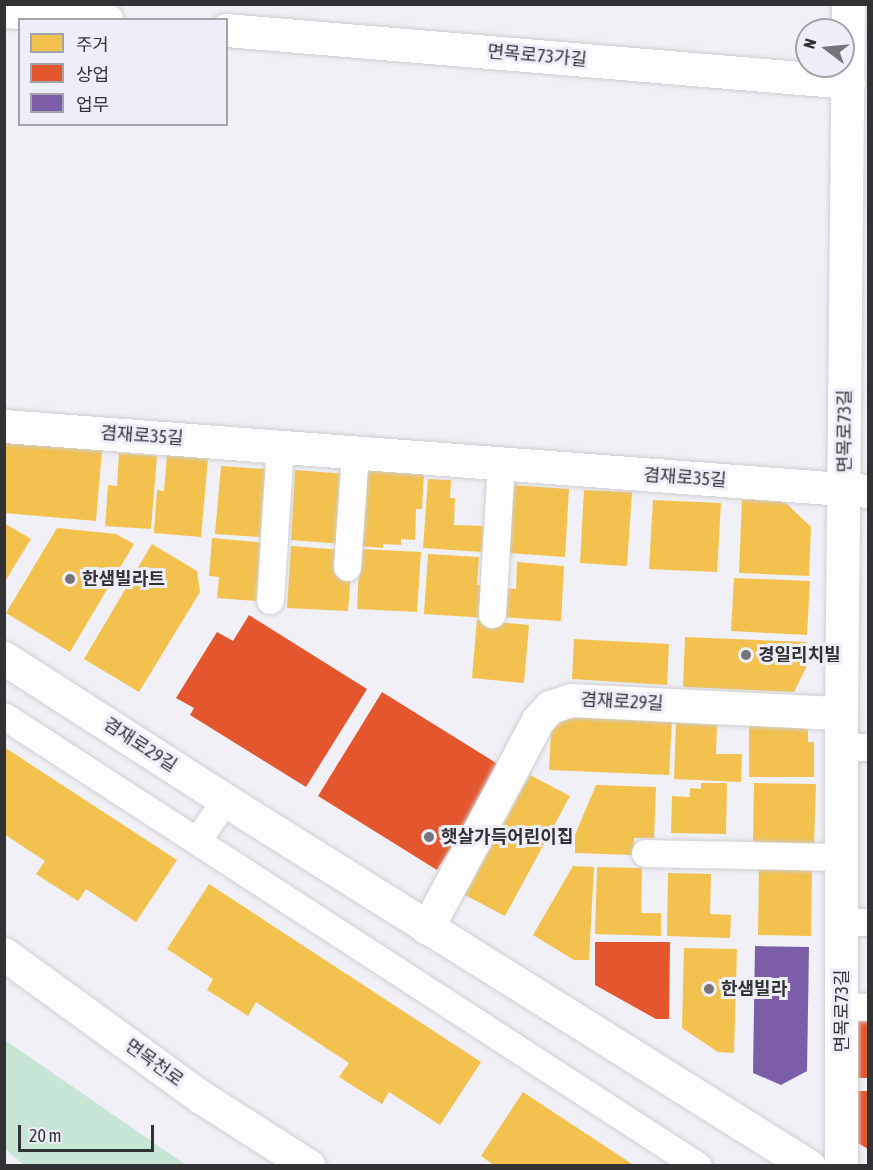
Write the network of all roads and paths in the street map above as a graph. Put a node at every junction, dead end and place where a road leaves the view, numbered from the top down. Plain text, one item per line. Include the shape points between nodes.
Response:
1 (848, 4) edge
2 (4, 11) edge
3 (84, 18) edge
4 (228, 30) edge
5 (848, 82) junction
6 (4, 426) edge
7 (280, 447) junction
8 (355, 453) junction
9 (501, 464) junction
10 (856, 490) edge
11 (347, 567) dead end
12 (270, 600) dead end
13 (492, 614) dead end
14 (4, 658) edge
15 (841, 713) junction
16 (4, 716) edge
17 (855, 747) edge
18 (225, 800) junction
19 (197, 841) junction
20 (645, 853) dead end
21 (841, 857) junction
22 (855, 922) edge
23 (428, 928) junction
24 (4, 954) edge
25 (855, 1006) edge
26 (309, 1166) edge
27 (698, 1166) edge
28 (809, 1166) edge
29 (841, 1166) edge

1 - 5 street, 면목로73길
2 - 3 street
4 - 5 street, 면목로73가길
5 - 10 street, 면목로73길
6 - 7 street, 겸재로35길
7 - 8 street, 겸재로35길
7 - 12 lane
8 - 9 street, 겸재로35길
8 - 11 lane
9 - 10 street, 겸재로35길
9 - 13 lane
10 - 15 street, 면목로73길
14 - 18 street, 겸재로29길
15 - 17 street, 면목로73길
15 - 23 street, 겸재로29길 via 560,702 538,720
16 - 19 lane
17 - 21 street, 면목로73길
18 - 19 lane
18 - 23 street, 겸재로29길
19 - 27 lane
20 - 21 lane
21 - 22 street, 면목로73길
22 - 25 street, 면목로73길
23 - 28 street, 겸재로29길
24 - 26 street, 면목천로 via 201,1097
25 - 29 street, 면목로73길

